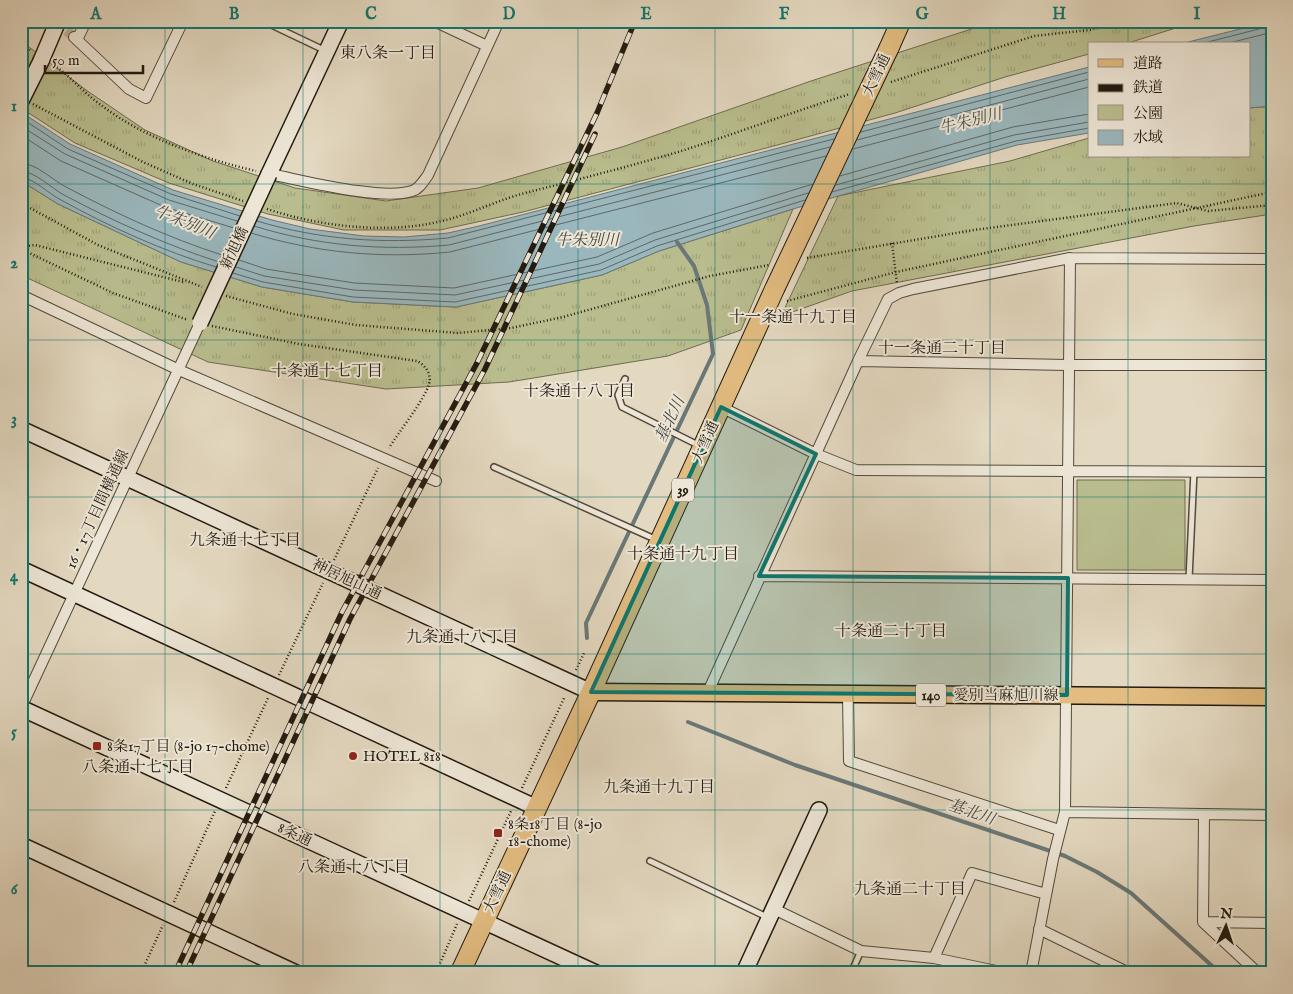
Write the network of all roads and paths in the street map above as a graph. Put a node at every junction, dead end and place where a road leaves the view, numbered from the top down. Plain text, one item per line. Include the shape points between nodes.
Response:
1 (58, 21) edge
2 (86, 21) edge
3 (183, 21) edge
4 (263, 21) edge
5 (340, 21) edge
6 (434, 21) edge
7 (499, 21) edge
8 (950, 21) edge
9 (1128, 21) edge
10 (905, 22) edge
11 (488, 46) junction
12 (326, 51) junction
13 (41, 59) junction
14 (888, 83) dead end
15 (859, 91) dead end
16 (24, 100) edge
17 (269, 174) junction
18 (1272, 192) edge
19 (247, 202) dead end
20 (21, 203) edge
21 (1272, 205) edge
22 (265, 208) dead end
23 (1195, 208) junction
24 (892, 243) junction
25 (24, 250) dead end
26 (806, 258) dead end
27 (1070, 258) junction
28 (1272, 259) edge
29 (777, 264) dead end
30 (896, 272) junction
31 (193, 284) junction
32 (897, 284) dead end
33 (210, 290) dead end
34 (219, 294) dead end
35 (21, 295) edge
36 (767, 308) junction
37 (200, 323) joint
38 (418, 361) dead end
39 (858, 361) junction
40 (1068, 365) junction
41 (1272, 365) edge
42 (179, 370) junction
43 (625, 380) dead end
44 (721, 408) junction
45 (21, 429) edge
46 (703, 447) junction
47 (816, 454) junction
48 (383, 457) junction
49 (494, 467) dead end
50 (1194, 471) junction
51 (1068, 472) junction
52 (1272, 472) edge
53 (128, 478) junction
54 (436, 481) dead end
55 (660, 541) junction
56 (21, 569) edge
57 (329, 571) junction
58 (759, 576) junction
59 (1068, 578) junction
60 (1190, 580) junction
61 (1272, 580) edge
62 (75, 594) junction
63 (274, 686) junction
64 (591, 692) junction
65 (707, 694) junction
66 (848, 695) junction
67 (1067, 696) junction
68 (1272, 697) edge
69 (21, 708) edge
70 (220, 800) junction
71 (537, 808) junction
72 (819, 810) dead end
73 (1065, 812) junction
74 (1204, 815) junction
75 (1272, 815) edge
76 (1059, 830) junction
77 (21, 845) edge
78 (650, 861) dead end
79 (1046, 894) junction
80 (169, 913) junction
81 (772, 914) junction
82 (484, 921) junction
83 (1203, 922) junction
84 (1272, 924) edge
85 (1039, 929) junction
86 (861, 951) junction
87 (934, 958) junction
88 (141, 973) edge
89 (296, 973) edge
90 (460, 973) edge
91 (596, 973) edge
92 (744, 973) edge
93 (851, 973) edge
94 (1006, 973) edge
95 (1031, 973) edge
96 (1129, 973) edge
97 (1258, 973) edge

1 - 13 street
2 - 3 street via 76,39 128,89 146,98
4 - 12 lane
5 - 12 street, 新旭橋
6 - 11 street
7 - 11 street
8 - 10 path via 932,25
9 - 14 path via 1089,30 1047,33
10 - 36 highway, 大雪通 / 39, bridge via 889,48
11 - 17 street via 428,175 418,188 402,193 372,192
12 - 17 street, 新旭橋
13 - 16 street, bridge
13 - 17 path via 63,72 100,105 145,131 191,152
15 - 22 path via 679,151 522,194 445,220 405,226 364,226 319,222
16 - 19 path via 143,162 193,184
17 - 37 street, 新旭橋, bridge
18 - 23 path
20 - 31 path via 98,245
21 - 23 path via 1208,211
23 - 24 path via 1177,203
23 - 30 path
24 - 26 path
24 - 30 path
25 - 31 path via 35,245
27 - 28 street
27 - 39 street via 892,295 882,308
27 - 40 street
29 - 34 path via 710,276 511,328 458,333 338,322 293,314
30 - 32 path
30 - 36 path via 809,293
31 - 33 path
35 - 42 street
36 - 44 highway, 大雪通 / 39
37 - 42 street, 16・17丁目間横通線
38 - 48 path via 426,368 430,384
39 - 40 street
39 - 47 street
40 - 41 street
40 - 51 street
42 - 48 street
42 - 53 street, 16・17丁目間横通線
43 - 46 lane via 618,394 622,407
44 - 46 highway, 大雪通 / 39
44 - 47 street
45 - 53 street, 神居旭山通
46 - 55 highway, 大雪通 / 39
47 - 51 street via 856,470
47 - 58 street
48 - 54 street
48 - 57 path
49 - 55 lane
50 - 51 street
50 - 52 street
50 - 60 lane
51 - 59 street
53 - 57 street, 神居旭山通
53 - 62 street, 16・17丁目間横通線
55 - 64 highway, 大雪通 / 39
56 - 62 street
57 - 63 path
57 - 64 street, 神居旭山通
58 - 59 street
58 - 65 street
59 - 60 street
59 - 67 street
60 - 61 street
62 - 63 street
62 - 69 street, 16・17丁目間横通線
63 - 70 path
63 - 71 street
64 - 65 main road, 愛別当麻旭川線 / 140
64 - 71 highway, 大雪通 / 39
65 - 66 main road, 愛別当麻旭川線 / 140
66 - 67 main road, 愛別当麻旭川線 / 140
66 - 76 street via 849,761
67 - 68 main road, 愛別当麻旭川線 / 140
67 - 73 street
69 - 70 street, 8条通
70 - 80 path
70 - 82 street, 8条通
71 - 82 highway, 大雪通 / 39
72 - 81 street
73 - 74 street
73 - 76 street
74 - 75 street
74 - 83 street
76 - 79 street
77 - 80 street
78 - 81 lane
79 - 85 street
79 - 87 street via 972,873
80 - 88 path
80 - 89 street
81 - 86 street
81 - 92 street
82 - 90 highway, 大雪通 / 39
82 - 91 street, 8条通
83 - 84 street
83 - 97 street
85 - 95 street
85 - 96 street
86 - 87 street
86 - 93 lane
87 - 94 street

